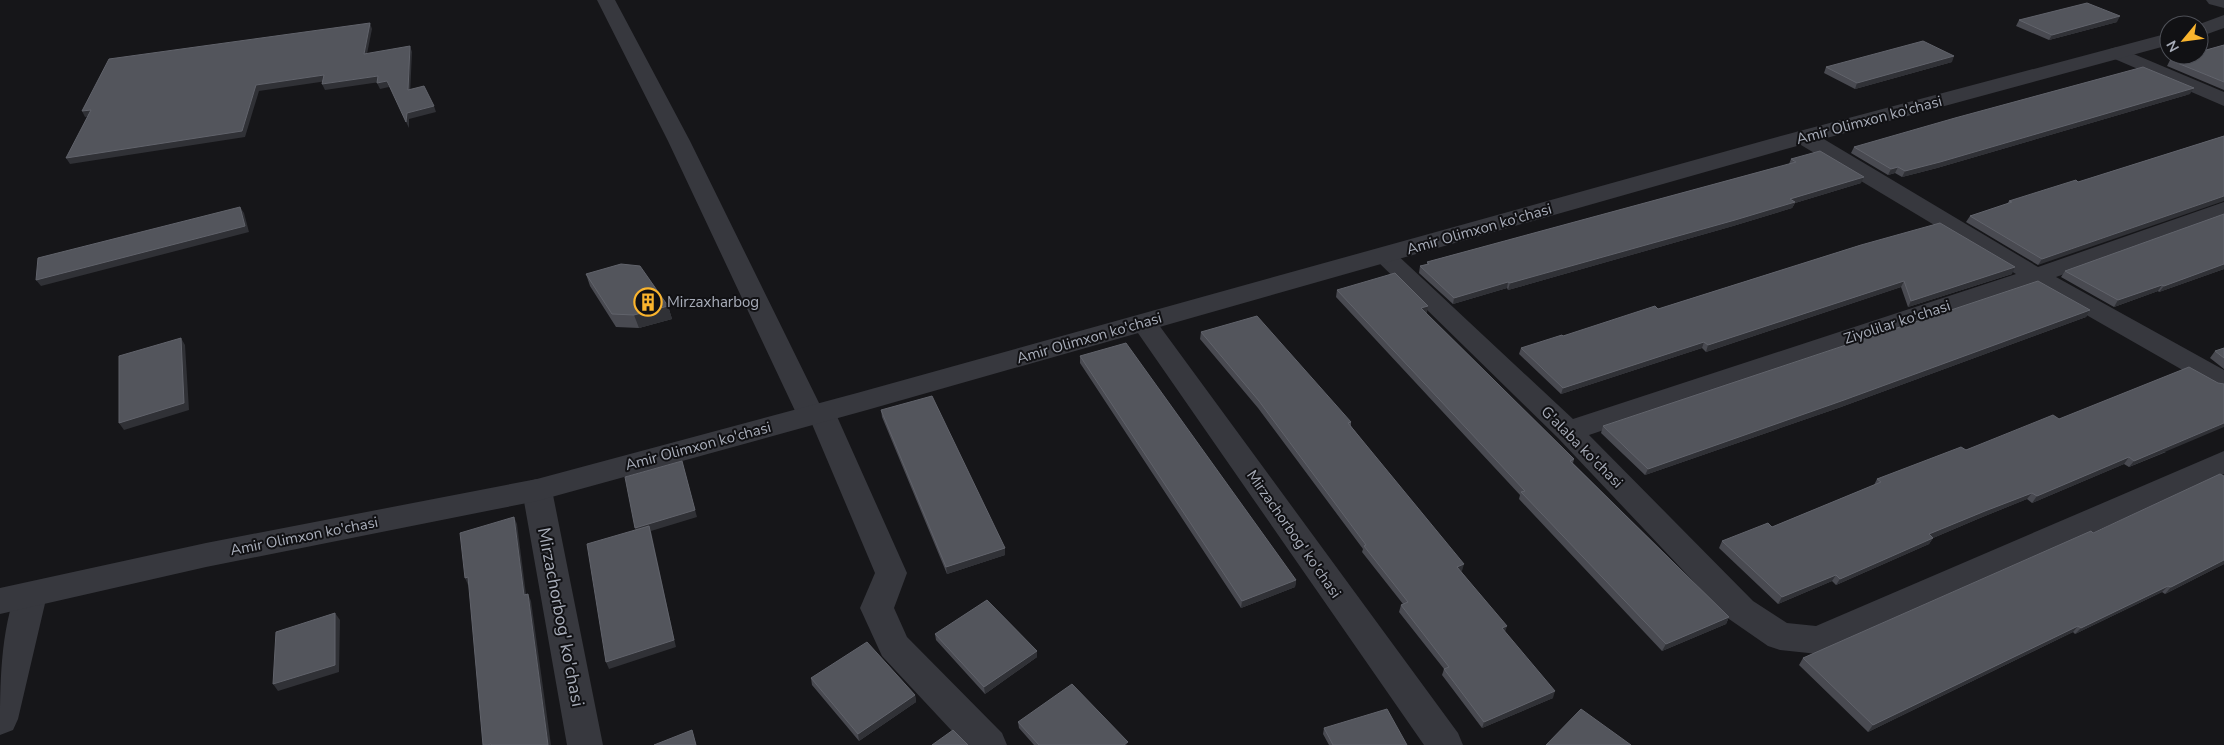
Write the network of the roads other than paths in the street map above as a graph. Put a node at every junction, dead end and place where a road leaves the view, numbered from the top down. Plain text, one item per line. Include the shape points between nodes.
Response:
1 (606, 0) edge
2 (2215, 0) edge
3 (2224, 3) edge
4 (2224, 21) edge
5 (2209, 27) edge
6 (2159, 42) edge
7 (2118, 53) junction
8 (2224, 100) edge
9 (1804, 137) junction
10 (2224, 209) edge
11 (1384, 256) junction
12 (2036, 276) junction
13 (1144, 323) junction
14 (2224, 382) edge
15 (816, 414) junction
16 (1568, 431) junction
17 (2224, 462) edge
18 (537, 490) junction
19 (15, 598) edge
20 (0, 718) edge
21 (585, 745) edge
22 (989, 745) edge
23 (1445, 745) edge

1 - 15 street
2 - 3 street
4 - 5 street
6 - 7 street, Amir Olimxon ko'chasi
7 - 8 street
7 - 9 street, Amir Olimxon ko'chasi
9 - 11 street, Amir Olimxon ko'chasi
9 - 12 street
10 - 12 street, Ziyolilar ko'chasi
11 - 13 street, Amir Olimxon ko'chasi
11 - 16 street, G'alaba ko'chasi
12 - 14 street
12 - 16 street, Ziyolilar ko'chasi
13 - 15 street, Amir Olimxon ko'chasi
13 - 23 street, Mirzachorbog' ko'chasi
15 - 18 street, Amir Olimxon ko'chasi
15 - 22 street via 891,572 877,608 894,646
16 - 17 street, G'alaba ko'chasi via 1740,610 1780,636 1818,640
18 - 19 street, Amir Olimxon ko'chasi via 206,555
18 - 21 street, Mirzachorbog' ko'chasi
19 - 20 street

